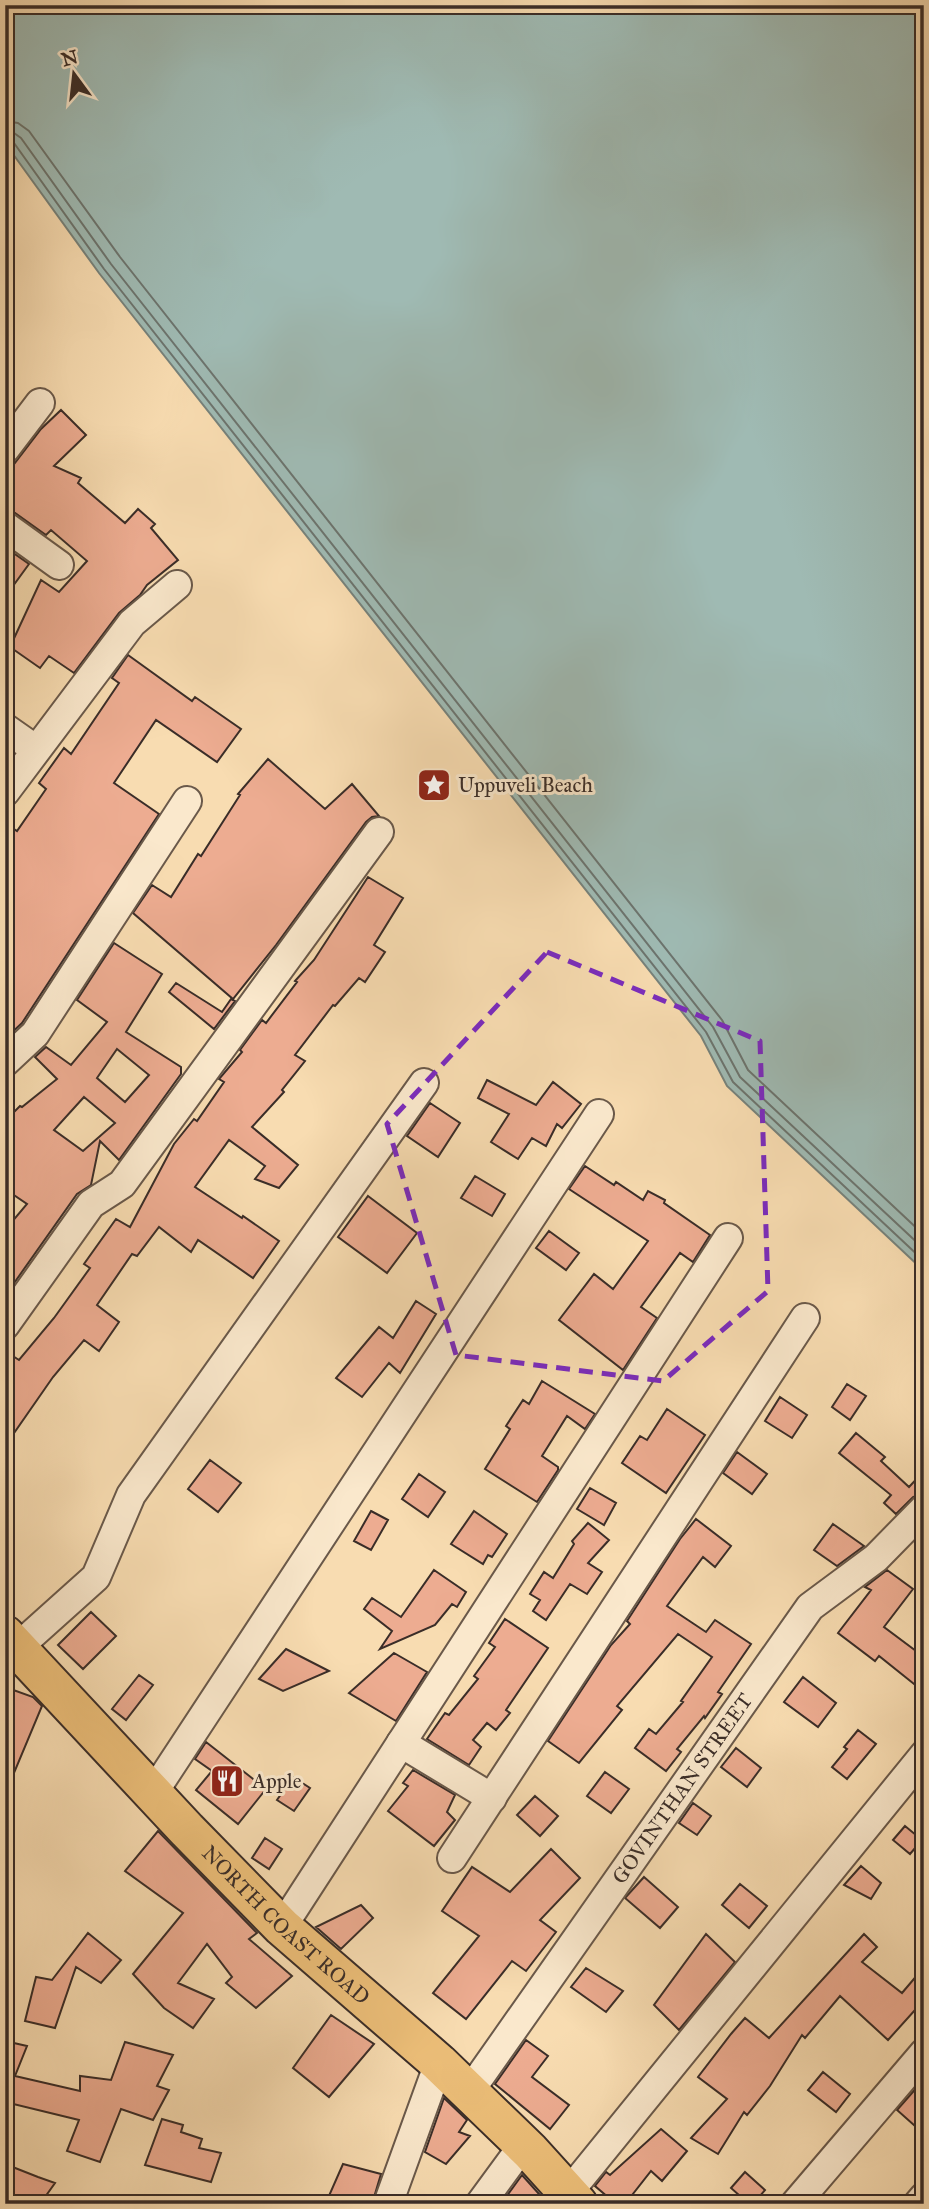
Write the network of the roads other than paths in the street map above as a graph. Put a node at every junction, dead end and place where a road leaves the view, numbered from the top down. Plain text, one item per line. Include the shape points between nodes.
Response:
1 (40, 404) dead end
2 (5, 449) edge
3 (5, 526) edge
4 (60, 565) dead end
5 (177, 585) dead end
6 (5, 728) edge
7 (35, 750) junction
8 (5, 792) edge
9 (187, 801) dead end
10 (379, 832) dead end
11 (5, 1062) edge
12 (424, 1083) dead end
13 (599, 1114) dead end
14 (728, 1238) dead end
15 (805, 1318) dead end
16 (5, 1325) edge
17 (924, 1509) edge
18 (12, 1641) edge
19 (401, 1743) junction
20 (924, 1755) edge
21 (153, 1793) junction
22 (492, 1798) junction
23 (452, 1858) dead end
24 (282, 1927) junction
25 (924, 2053) edge
26 (439, 2063) junction
27 (469, 2092) junction
28 (524, 2144) junction
29 (924, 2197) edge
30 (573, 2198) edge
31 (388, 2204) edge
32 (481, 2204) edge
33 (795, 2204) edge
34 (918, 2204) edge

1 - 2 street
3 - 4 street
5 - 7 street via 132,623
6 - 7 street
7 - 8 street
9 - 11 street via 35,1034
10 - 16 street via 122,1184 91,1204
12 - 18 street via 131,1495 96,1577
13 - 21 street
14 - 19 street
15 - 22 street
17 - 27 street, GOVINTHAN STREET via 876,1558 810,1607
18 - 21 main road, NORTH COAST ROAD
19 - 22 street
19 - 24 street
20 - 30 street
21 - 24 main road, NORTH COAST ROAD
22 - 23 street
24 - 26 main road, NORTH COAST ROAD
25 - 33 street
26 - 27 main road, NORTH COAST ROAD
26 - 31 street
27 - 28 main road, NORTH COAST ROAD
28 - 30 main road, NORTH COAST ROAD
28 - 32 street
29 - 34 street

